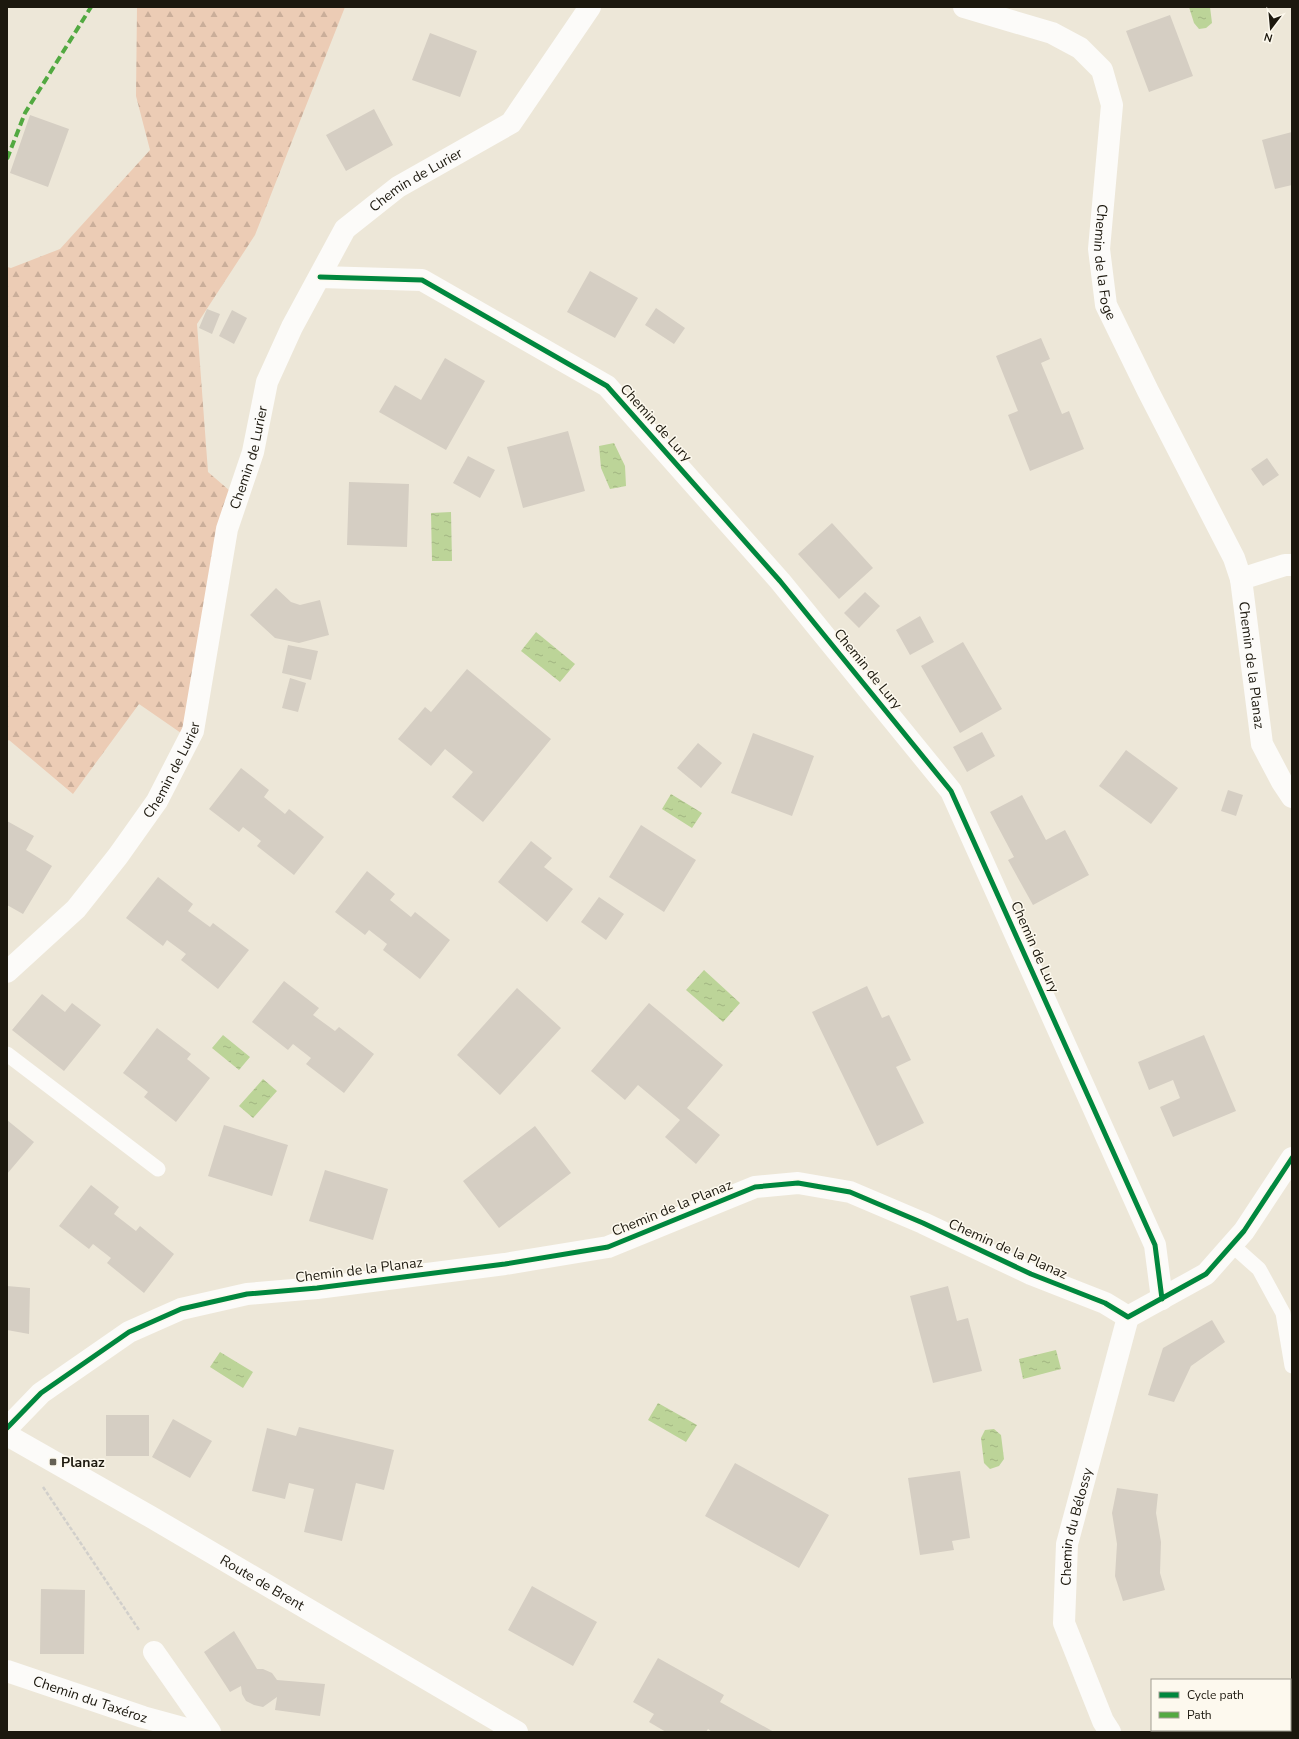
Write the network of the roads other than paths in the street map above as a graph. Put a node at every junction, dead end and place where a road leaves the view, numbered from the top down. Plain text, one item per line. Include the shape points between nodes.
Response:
1 (590, 7) edge
2 (964, 7) edge
3 (320, 277) junction
4 (1292, 565) edge
5 (1241, 579) junction
6 (1292, 797) edge
7 (7, 972) edge
8 (7, 1054) edge
9 (1292, 1158) edge
10 (158, 1170) dead end
11 (1232, 1245) junction
12 (1162, 1299) junction
13 (1128, 1317) junction
14 (1292, 1366) edge
15 (7, 1428) edge
16 (7, 1435) edge
17 (154, 1652) road end
18 (7, 1671) edge
19 (198, 1732) edge
20 (210, 1732) edge
21 (517, 1732) edge
22 (1110, 1732) edge

1 - 3 street, Chemin de Lurier via 511,123 398,187 345,229
2 - 5 street, Chemin de la Foge via 1052,33 1080,48 1102,70 1112,105 1099,249 1106,305 1234,558
3 - 7 street, Chemin de Lurier via 292,327 267,382 253,452 227,529 193,731 157,801 118,856 76,909
3 - 12 street, Chemin de Lury via 422,280 607,386 780,581 951,791 1155,1245
4 - 5 street
5 - 6 street, Chemin de la Planaz via 1262,744
8 - 10 lane
9 - 11 street
11 - 12 street via 1206,1274
11 - 14 lane via 1260,1269 1283,1313
12 - 13 street
13 - 15 street, Chemin de la Planaz via 1105,1303 1031,1274 850,1192 798,1183 755,1187 608,1247 505,1264 317,1288 247,1294 181,1309 129,1332 41,1393
13 - 22 street, Chemin du Bélossy via 1067,1544 1064,1623 1103,1721
16 - 21 street, Route de Brent
17 - 20 street
18 - 19 street, Chemin du Taxéroz via 143,1717

